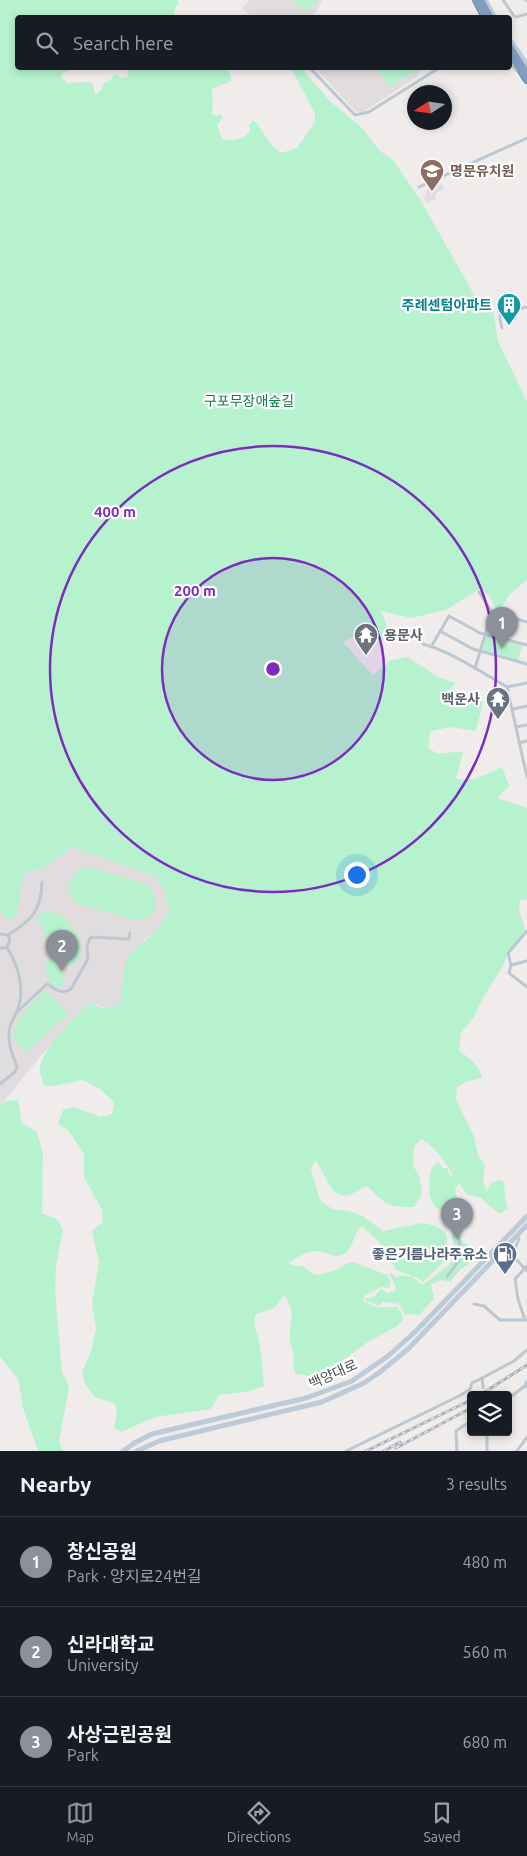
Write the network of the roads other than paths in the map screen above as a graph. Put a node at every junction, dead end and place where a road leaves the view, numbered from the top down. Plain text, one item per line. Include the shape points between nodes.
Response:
1 (474, 0) edge
2 (481, 0) edge
3 (485, 0) edge
4 (503, 0) edge
5 (527, 14) edge
6 (482, 15) edge
7 (489, 15) edge
8 (493, 15) edge
9 (512, 43) edge
10 (512, 50) edge
11 (512, 57) edge
12 (512, 62) edge
13 (527, 65) edge
14 (312, 70) edge
15 (436, 70) edge
16 (527, 72) edge
17 (527, 80) edge
18 (527, 85) edge
19 (527, 138) edge
20 (420, 187) dead end
21 (527, 307) edge
22 (502, 328) dead end
23 (479, 592) dead end
24 (492, 612) junction
25 (527, 622) edge
26 (440, 631) junction
27 (485, 634) junction
28 (423, 644) dead end
29 (527, 645) edge
30 (432, 647) junction
31 (480, 651) junction
32 (527, 664) edge
33 (475, 668) junction
34 (527, 683) edge
35 (507, 687) junction
36 (527, 706) edge
37 (513, 709) junction
38 (527, 725) edge
39 (516, 727) junction
40 (527, 741) edge
41 (520, 743) junction
42 (527, 777) edge
43 (42, 882) dead end
44 (527, 931) edge
45 (0, 934) edge
46 (130, 934) dead end
47 (8, 935) junction
48 (7, 947) junction
49 (0, 948) edge
50 (527, 960) edge
51 (512, 965) junction
52 (527, 987) edge
53 (17, 1012) junction
54 (0, 1084) edge
55 (527, 1216) edge
56 (527, 1225) edge
57 (455, 1230) dead end
58 (516, 1236) junction
59 (512, 1256) junction
60 (492, 1257) junction
61 (526, 1268) edge
62 (446, 1277) dead end
63 (474, 1304) dead end
64 (526, 1320) edge
65 (527, 1350) edge
66 (482, 1378) junction
67 (527, 1385) edge
68 (483, 1386) tunnel mouth
69 (512, 1396) edge
70 (467, 1424) edge
71 (487, 1436) edge
72 (527, 1437) edge
73 (123, 1451) edge
74 (138, 1451) edge
75 (346, 1451) edge
76 (457, 1451) edge
77 (487, 1451) edge
78 (517, 1451) edge

1 - 6 highway
2 - 7 highway
3 - 8 main road
4 - 5 street via 516,17
9 - 13 main road
10 - 16 highway
11 - 17 highway
12 - 18 main road
14 - 15 street via 355,115 369,112
19 - 20 street
21 - 22 street via 501,312
23 - 24 street
24 - 25 street
24 - 27 street
26 - 27 street via 449,616
26 - 30 street
26 - 31 street
27 - 29 street
27 - 31 street
28 - 30 street
30 - 33 street
31 - 32 street
31 - 33 street
33 - 35 street
34 - 35 street
35 - 37 street
36 - 37 street
37 - 39 street
38 - 39 street
39 - 41 street
40 - 41 street
41 - 42 street
43 - 47 street via 42,898 35,911
44 - 51 street via 508,953
45 - 47 street
46 - 53 street via 126,939 90,938 88,959 71,989 61,992 48,984
47 - 48 street
48 - 49 street
48 - 53 street via 17,966 21,984
50 - 51 street
51 - 52 street via 510,972
53 - 54 street via 9,1031 17,1067
55 - 60 main road, 백양대로
56 - 58 main road, 백양대로
57 - 62 street via 460,1259
58 - 59 street via 519,1239
58 - 60 main road, 백양대로
59 - 60 street via 498,1261
59 - 61 street
60 - 73 main road, 백양대로 via 388,1356 352,1380 306,1398 152,1434
60 - 74 main road, 백양대로 via 408,1349 349,1391 293,1410 159,1441
61 - 64 street via 515,1283
63 - 64 street via 484,1306 500,1320
65 - 66 street
66 - 68 street
66 - 75 street via 472,1383 461,1396
67 - 69 street
70 - 76 street via 456,1431
71 - 77 street
72 - 78 street

